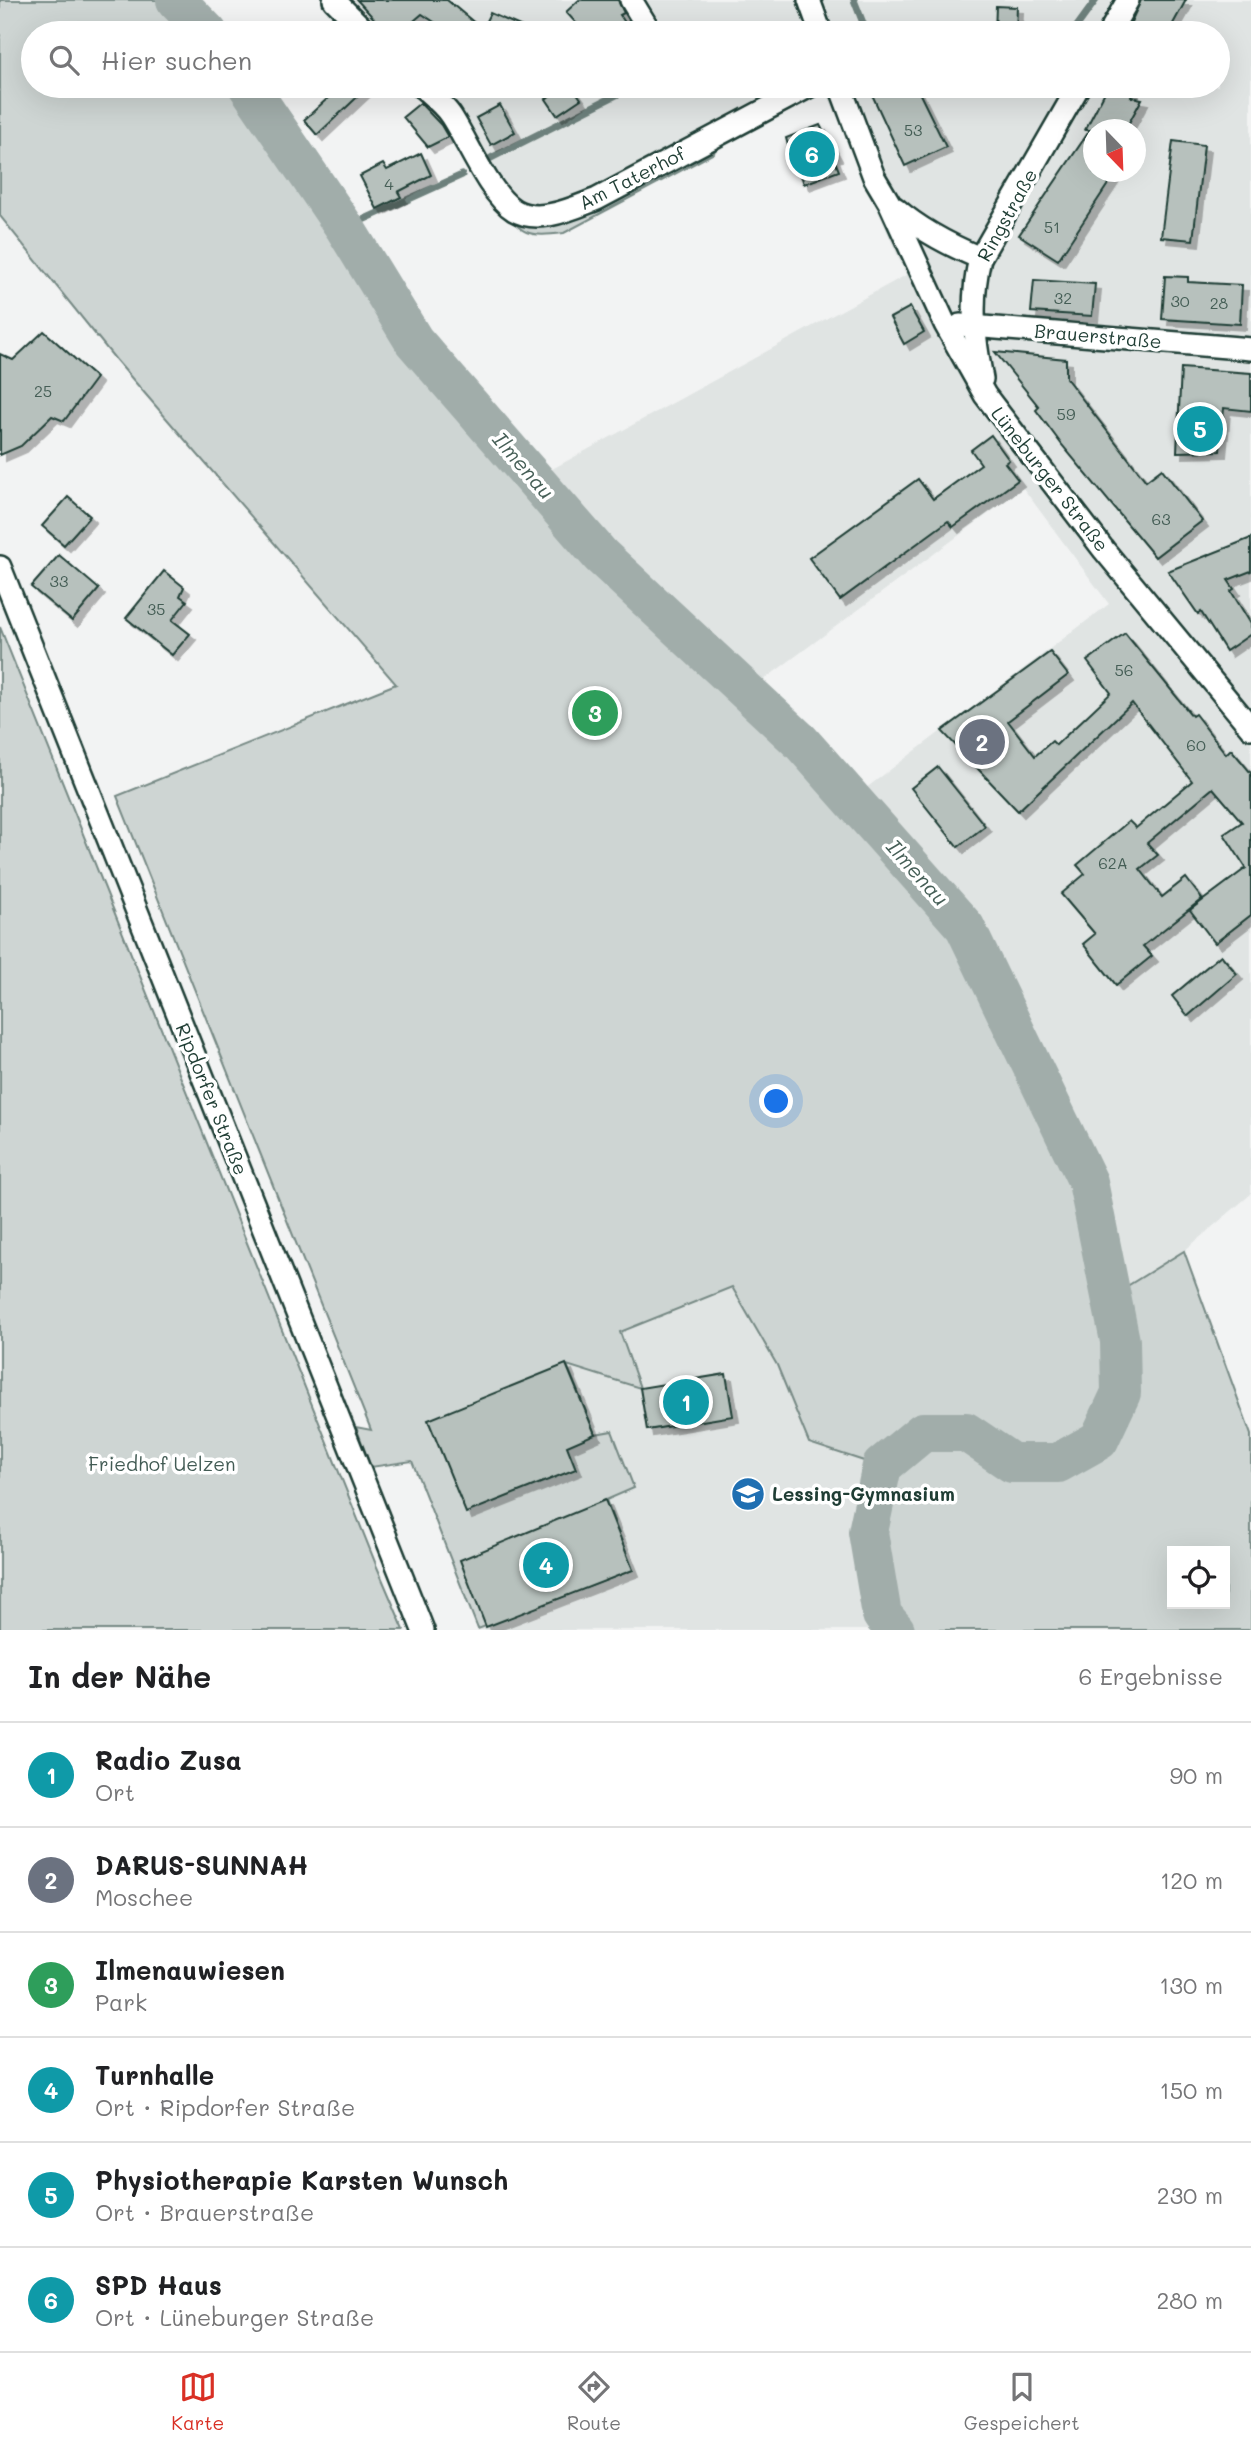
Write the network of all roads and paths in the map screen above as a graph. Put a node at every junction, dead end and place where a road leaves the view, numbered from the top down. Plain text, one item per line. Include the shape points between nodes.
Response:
1 (334, 0) edge
2 (631, 0) edge
3 (809, 0) edge
4 (1128, 0) edge
5 (355, 21) edge
6 (644, 21) edge
7 (817, 21) edge
8 (1116, 21) edge
9 (433, 98) edge
10 (787, 98) edge
11 (844, 98) edge
12 (1072, 98) edge
13 (890, 204) junction
14 (980, 258) junction
15 (945, 324) junction
16 (972, 327) junction
17 (1251, 349) edge
18 (985, 395) junction
19 (0, 567) edge
20 (1251, 728) edge
21 (424, 1630) edge

1 - 5 street
2 - 6 street
3 - 7 street
4 - 8 street
9 - 10 street, Am Taterhof via 449,113 498,195 515,211 538,216 597,199
11 - 13 street, Lüneburger Straße via 874,177
12 - 14 street, Ringstraße
13 - 14 street, Lüneburger Straße via 949,245
13 - 15 street, Lüneburger Straße
14 - 16 street, Ringstraße via 973,286
15 - 16 street, Brauerstraße
15 - 18 street, Lüneburger Straße
16 - 17 street, Brauerstraße
16 - 18 street, Ringstraße
18 - 20 street, Lüneburger Straße via 1104,550
19 - 21 street, Ripdorfer Straße

